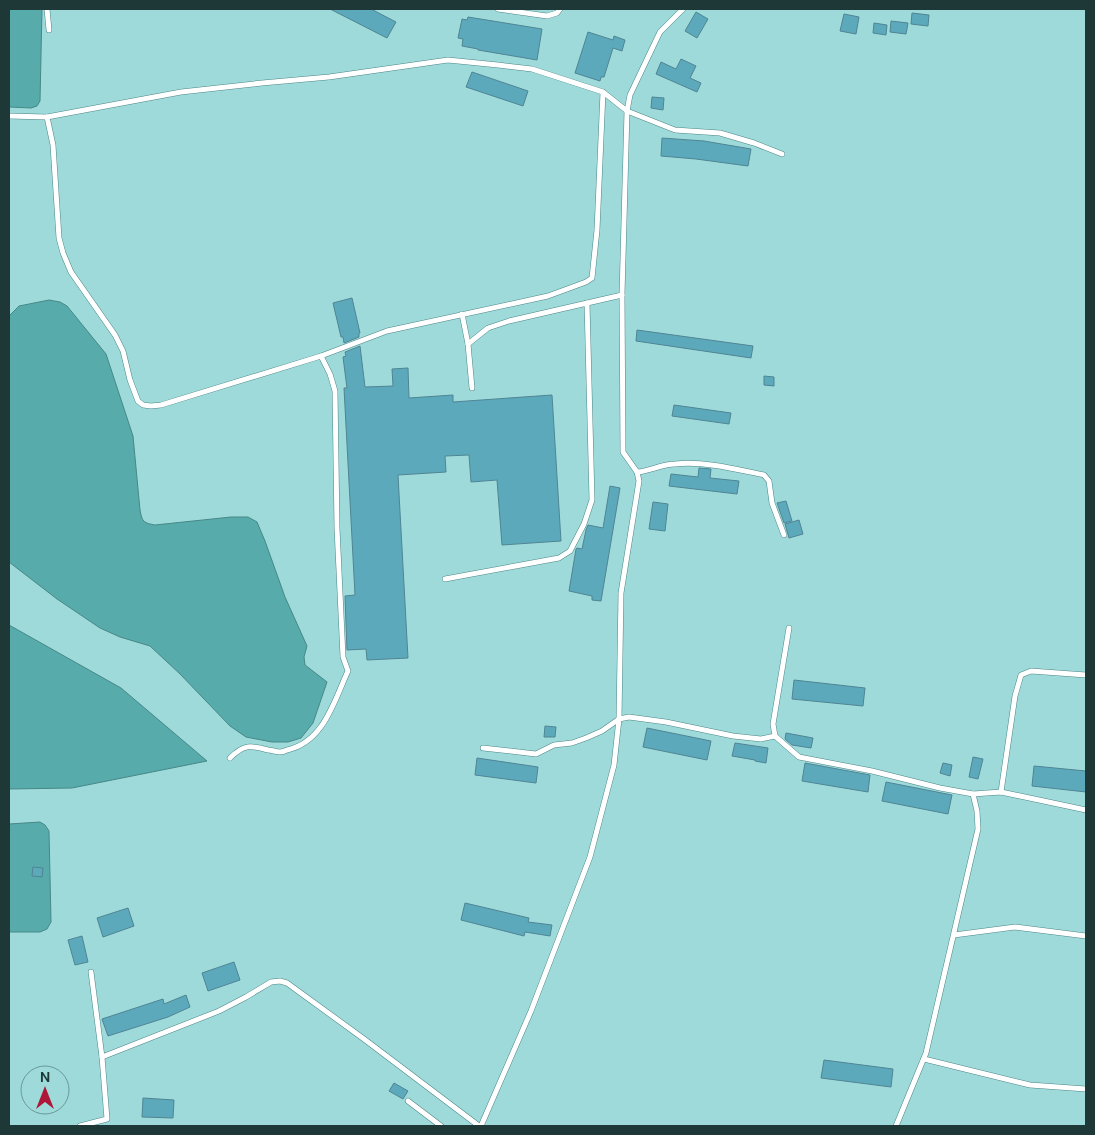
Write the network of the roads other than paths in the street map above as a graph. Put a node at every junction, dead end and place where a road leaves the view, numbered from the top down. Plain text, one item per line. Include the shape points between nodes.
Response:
1 (47, 9) edge
2 (498, 9) edge
3 (560, 9) edge
4 (683, 9) edge
5 (49, 30) dead end
6 (603, 92) junction
7 (627, 112) junction
8 (9, 116) edge
9 (47, 118) junction
10 (782, 154) dead end
11 (622, 295) junction
12 (587, 303) junction
13 (462, 314) junction
14 (468, 344) junction
15 (321, 356) junction
16 (472, 388) dead end
17 (637, 472) junction
18 (784, 535) dead end
19 (445, 579) dead end
20 (789, 628) dead end
21 (1086, 675) edge
22 (619, 720) junction
23 (775, 736) junction
24 (483, 748) dead end
25 (230, 758) dead end
26 (1001, 792) junction
27 (973, 794) junction
28 (1086, 810) edge
29 (954, 935) junction
30 (1086, 936) edge
31 (91, 972) dead end
32 (102, 1057) junction
33 (924, 1059) junction
34 (1086, 1089) edge
35 (408, 1101) dead end
36 (80, 1126) edge
37 (441, 1126) edge
38 (480, 1126) edge
39 (896, 1126) edge

1 - 5 lane
2 - 3 lane via 546,16
4 - 7 lane via 660,32 630,95
6 - 7 lane
6 - 9 lane via 532,69 448,60 329,77 181,92
6 - 13 lane via 592,278 548,296
7 - 10 lane via 675,130 720,133
7 - 11 lane
8 - 9 lane
9 - 15 lane via 53,145 59,238 63,253 71,272 123,350 138,401 143,405 161,405
11 - 12 lane
11 - 17 lane via 624,452
12 - 14 lane via 488,328
12 - 19 lane via 592,500 570,552 559,558
13 - 14 lane
13 - 15 lane via 387,331
14 - 16 lane
15 - 25 lane via 335,391 337,528 343,657 348,671 327,720 312,738 296,748 280,752 248,746
17 - 18 lane via 676,464 710,465 764,475 769,481 772,503
17 - 22 lane via 639,481 621,593
20 - 23 lane via 773,724
21 - 26 lane via 1032,671 1021,675
22 - 23 lane via 629,717 761,739
22 - 24 lane via 602,732 554,745 536,754
22 - 38 lane via 614,765 590,857 531,1011
23 - 27 lane via 799,757
26 - 27 lane
26 - 28 lane
27 - 29 lane via 978,829
29 - 30 lane via 1015,927
29 - 33 lane
31 - 32 lane
32 - 36 lane via 107,1118
32 - 38 lane via 219,1011 271,982 280,981
33 - 34 lane via 1030,1085
33 - 39 lane
35 - 37 lane

